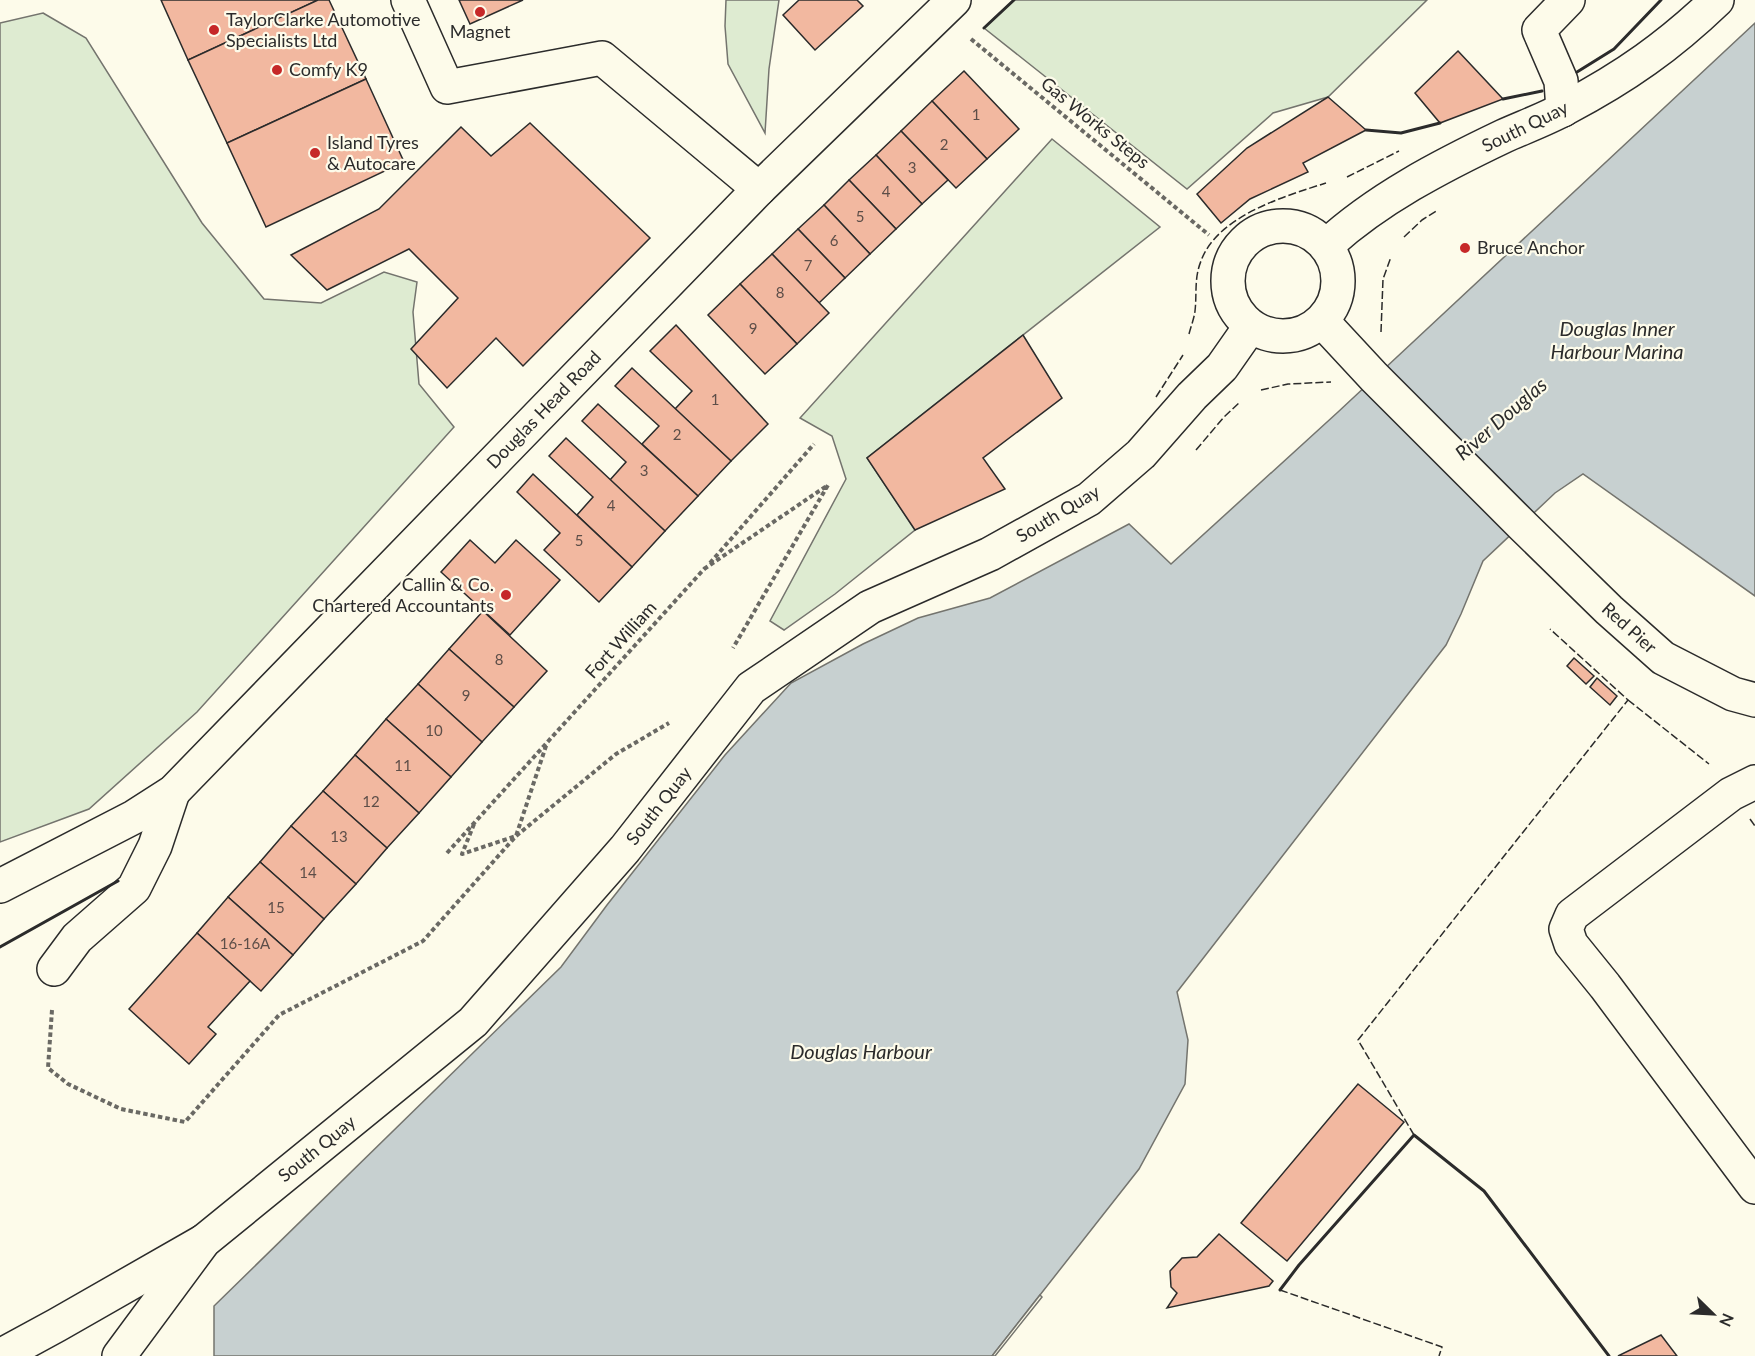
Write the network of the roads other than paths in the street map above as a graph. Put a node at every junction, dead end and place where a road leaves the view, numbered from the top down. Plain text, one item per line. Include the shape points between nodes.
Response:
1 (408, 0) edge
2 (954, 0) edge
3 (1568, 0) edge
4 (1717, 0) edge
5 (1563, 110) junction
6 (759, 189) junction
7 (1326, 246) junction
8 (1322, 321) junction
9 (1250, 327) junction
10 (1755, 700) edge
11 (1755, 782) edge
12 (173, 792) junction
13 (0, 886) edge
14 (54, 969) road end
15 (1755, 1187) edge
16 (204, 1241) junction
17 (0, 1356) edge
18 (119, 1356) edge

1 - 6 main road via 447,87 602,58
2 - 6 main road, Douglas Head Road
3 - 5 main road via 1539,30 1561,81
4 - 5 main road, South Quay via 1659,52
5 - 7 main road, South Quay via 1407,186 1350,223
6 - 12 main road, Douglas Head Road
7 - 8 main road via 1338,269 1338,288 1336,300
7 - 9 main road via 1310,232 1288,226 1253,234 1237,249 1228,284 1237,313
8 - 9 main road via 1295,335 1276,336
8 - 10 main road, Red Pier via 1523,526 1663,658 1733,694
9 - 16 main road, South Quay via 1222,367 1141,454 1089,498 990,554 870,607 751,688 625,849 473,1022
11 - 15 main road via 1731,794 1572,915 1566,928 1570,944
12 - 13 main road, Douglas Head Road via 134,818
12 - 14 main road via 155,846 134,888 77,938
16 - 17 main road
16 - 18 main road, South Quay

